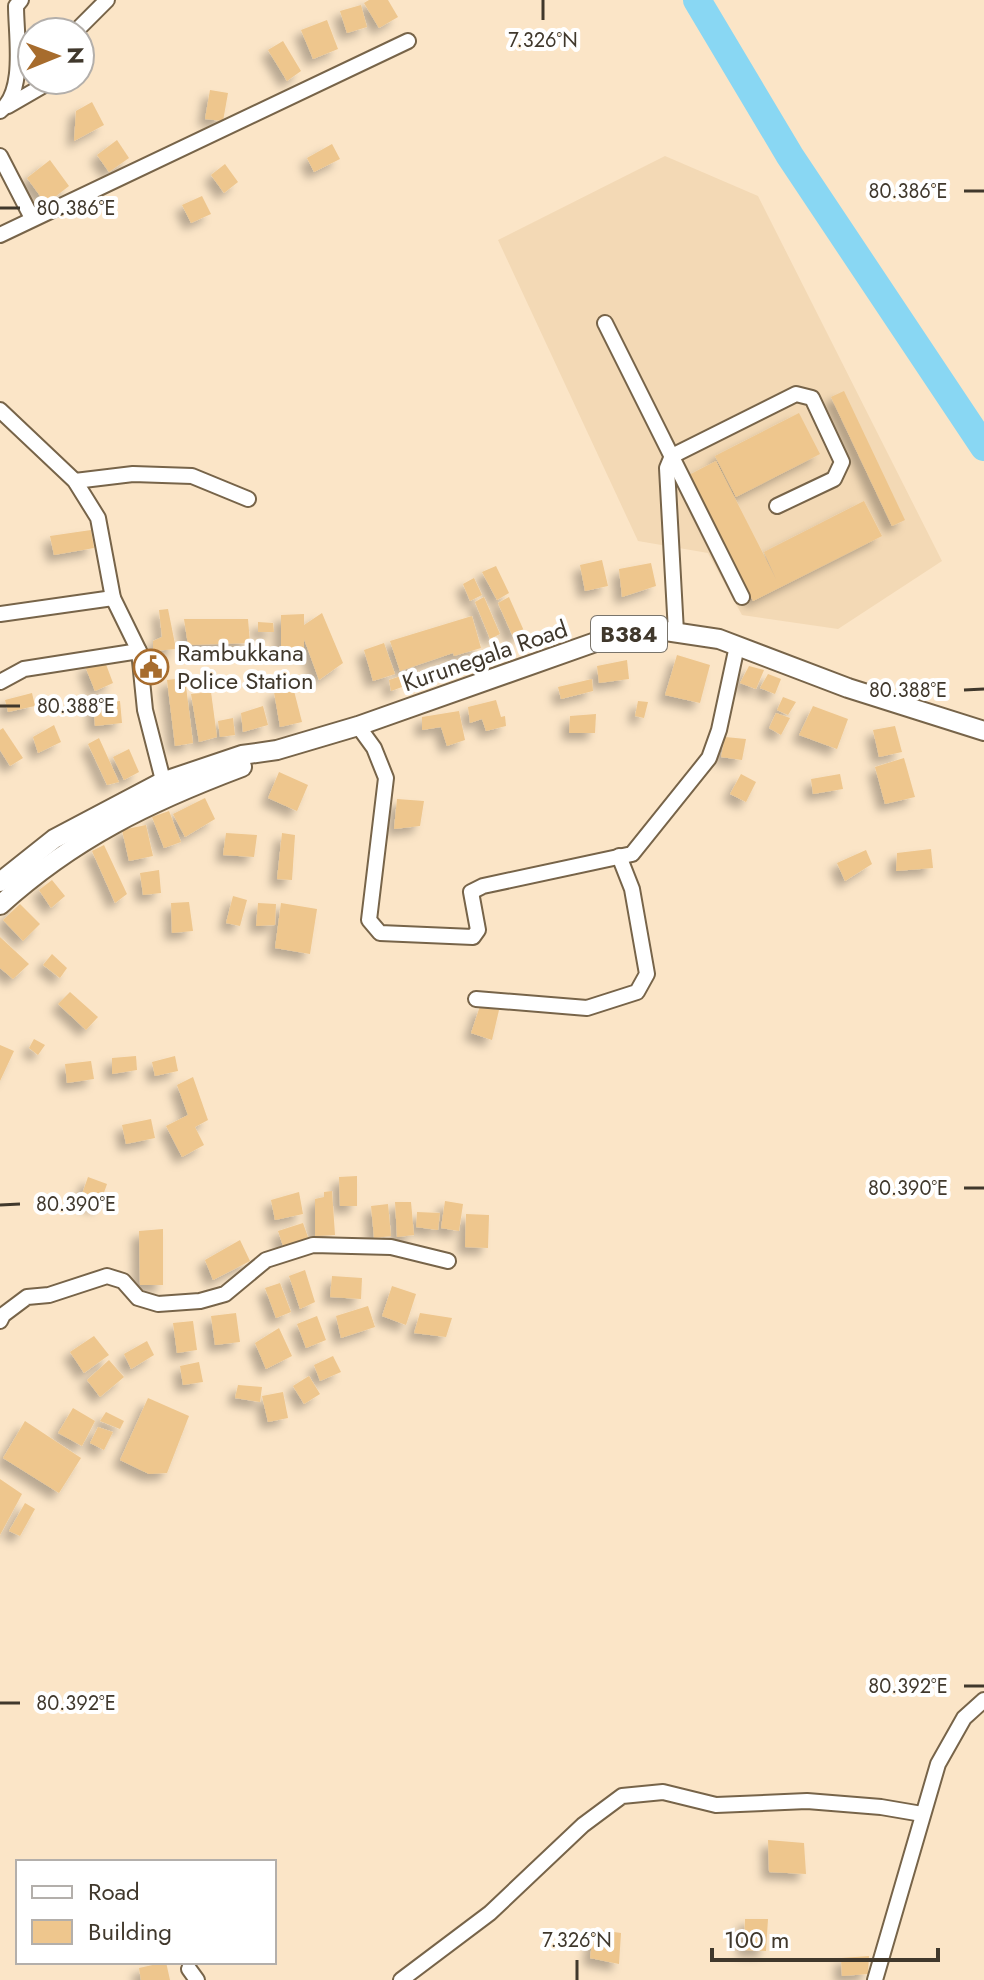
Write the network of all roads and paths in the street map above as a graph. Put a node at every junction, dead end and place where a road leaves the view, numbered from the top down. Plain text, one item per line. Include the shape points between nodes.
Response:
1 (21, 0) edge
2 (107, 0) edge
3 (91, 16) edge
4 (408, 41) dead end
5 (26, 96) edge
6 (4, 109) edge
7 (0, 156) edge
8 (32, 218) junction
9 (0, 235) edge
10 (605, 323) dead end
11 (2, 416) edge
12 (672, 456) junction
13 (75, 481) junction
14 (248, 499) dead end
15 (777, 506) dead end
16 (742, 597) dead end
17 (113, 598) junction
18 (0, 614) edge
19 (676, 632) junction
20 (737, 646) junction
21 (139, 651) junction
22 (0, 682) edge
23 (358, 726) junction
24 (984, 731) edge
25 (165, 789) junction
26 (619, 856) junction
27 (0, 882) edge
28 (0, 905) edge
29 (476, 999) dead end
30 (448, 1261) dead end
31 (0, 1321) edge
32 (984, 1700) edge
33 (922, 1814) junction
34 (401, 1980) edge
35 (875, 1980) edge

1 - 6 street via 16,6 17,87
2 - 3 street
4 - 8 street
5 - 6 street
7 - 8 street
8 - 9 street
10 - 12 street
11 - 13 street
12 - 15 street via 796,394 812,398 842,462 834,479
12 - 16 street
12 - 19 street via 667,468
13 - 14 street via 133,474 192,476
13 - 17 street via 98,518
17 - 18 street
17 - 21 street
19 - 20 main road, Kurunegala Road / B384
19 - 23 main road, Kurunegala Road / B384 via 640,631 607,638
20 - 24 main road, Kurunegala Road / B384
20 - 26 street via 709,758 632,854
21 - 22 street via 24,669
21 - 25 street via 145,710
23 - 25 main road, Kurunegala Road / B384
23 - 26 street via 386,778 369,920 380,933 473,937 478,930 471,892
25 - 27 main road, Kurunegala Road / B384 via 54,839
25 - 28 main road, Kurunegala Road / B384 via 87,838
26 - 29 street via 632,889 647,974 637,992 587,1008
30 - 31 street via 391,1247 313,1245 266,1260 225,1294 200,1301 158,1304 138,1298 123,1281 107,1276 27,1297
32 - 33 street via 964,1718 938,1764
33 - 34 street via 807,1801 716,1805 663,1792 622,1796 583,1825 490,1913
33 - 35 street

